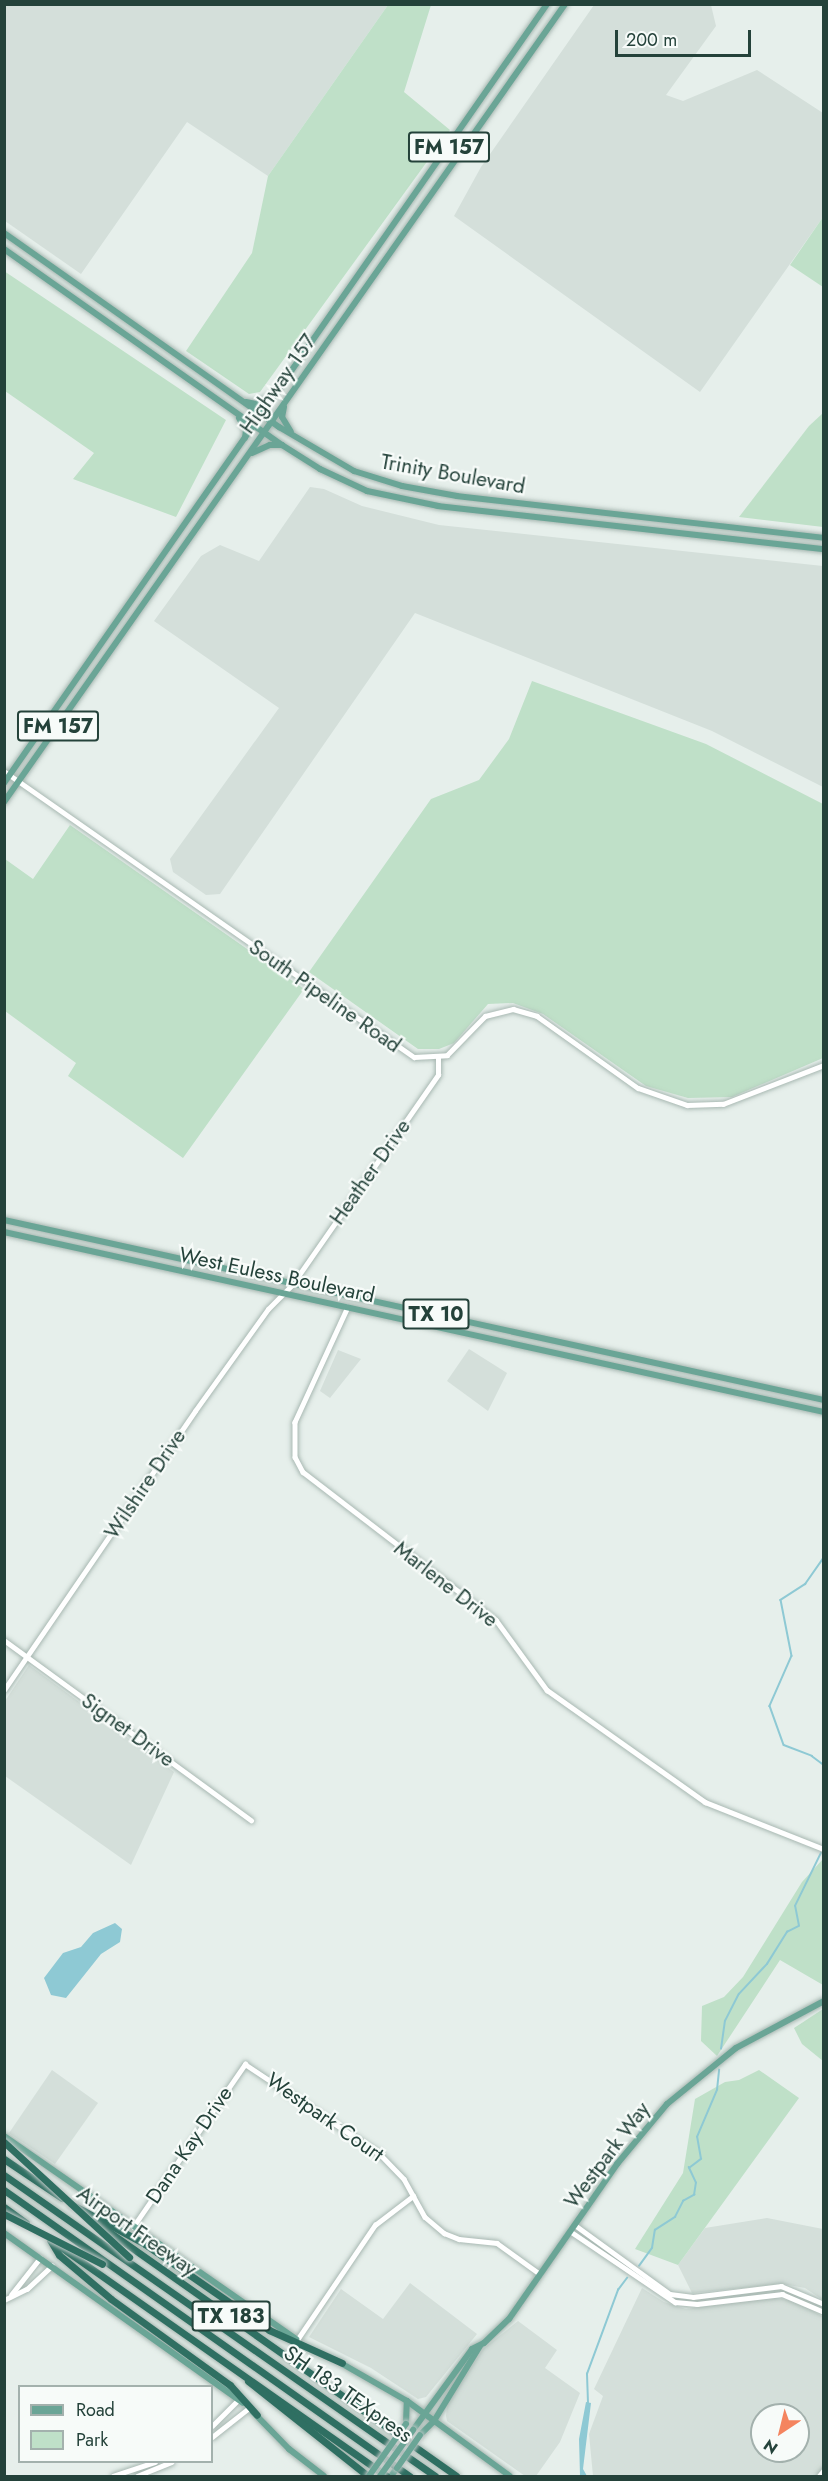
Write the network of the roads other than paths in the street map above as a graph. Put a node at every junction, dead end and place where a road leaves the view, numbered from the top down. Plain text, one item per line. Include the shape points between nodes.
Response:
1 (547, 4) edge
2 (565, 4) edge
3 (4, 233) edge
4 (4, 249) edge
5 (367, 268) junction
6 (376, 274) junction
7 (174, 354) junction
8 (167, 364) junction
9 (278, 392) junction
10 (242, 401) junction
11 (284, 404) junction
12 (233, 410) junction
13 (262, 414) junction
14 (271, 422) junction
15 (255, 425) junction
16 (264, 432) junction
17 (300, 441) junction
18 (245, 442) junction
19 (282, 445) junction
20 (249, 455) junction
21 (483, 499) junction
22 (480, 511) junction
23 (643, 517) junction
24 (642, 530) junction
25 (824, 538) edge
26 (824, 549) edge
27 (7, 773) edge
28 (19, 781) junction
29 (4, 783) edge
30 (4, 802) edge
31 (438, 1058) junction
32 (824, 1065) edge
33 (4, 1220) edge
34 (4, 1232) edge
35 (292, 1285) junction
36 (281, 1293) junction
37 (348, 1307) junction
38 (824, 1400) edge
39 (824, 1412) edge
40 (4, 1640) edge
41 (27, 1657) junction
42 (4, 1690) edge
43 (251, 1820) dead end
44 (821, 1848) edge
45 (824, 2001) edge
46 (245, 2064) joint
47 (4, 2136) edge
48 (4, 2142) edge
49 (4, 2159) edge
50 (4, 2175) edge
51 (4, 2190) edge
52 (413, 2196) junction
53 (67, 2202) junction
54 (4, 2207) edge
55 (4, 2214) edge
56 (133, 2227) junction
57 (573, 2228) junction
58 (4, 2233) edge
59 (48, 2238) junction
60 (40, 2258) junction
61 (128, 2258) junction
62 (104, 2262) junction
63 (52, 2266) junction
64 (540, 2274) junction
65 (762, 2287) junction
66 (792, 2289) junction
67 (658, 2290) junction
68 (763, 2295) junction
69 (788, 2295) junction
70 (703, 2296) junction
71 (7, 2298) edge
72 (704, 2303) junction
73 (824, 2304) edge
74 (824, 2312) edge
75 (297, 2340) junction
76 (480, 2346) junction
77 (342, 2363) junction
78 (241, 2373) junction
79 (239, 2399) junction
80 (407, 2401) junction
81 (249, 2408) junction
82 (423, 2414) junction
83 (257, 2415) junction
84 (434, 2421) junction
85 (213, 2425) edge
86 (213, 2436) edge
87 (153, 2463) edge
88 (169, 2463) edge
89 (824, 2470) edge
90 (130, 2474) edge
91 (113, 2476) edge
92 (137, 2476) edge
93 (324, 2476) edge
94 (368, 2476) edge
95 (380, 2476) edge
96 (386, 2476) edge
97 (391, 2476) edge
98 (410, 2476) edge
99 (435, 2476) edge
100 (456, 2476) edge
101 (510, 2476) edge
102 (819, 2476) edge

1 - 5 main road, Highway 157 / FM 157
2 - 6 main road, Highway 157 / FM 157
3 - 7 main road, Trinity Boulevard
4 - 8 main road, Trinity Boulevard
5 - 6 main road
5 - 9 main road, Highway 157 / FM 157
6 - 11 main road, Highway 157 / FM 157
7 - 8 main road
7 - 10 main road, Trinity Boulevard
8 - 12 main road, Trinity Boulevard
9 - 10 main road via 256,404
9 - 13 main road, Highway 157 / FM 157
10 - 13 main road, Trinity Boulevard
11 - 14 main road, Highway 157 / FM 157
11 - 17 main road via 285,426
12 - 15 main road, Trinity Boulevard
12 - 18 main road via 246,430
13 - 14 main road, Trinity Boulevard
13 - 15 main road, Highway 157 / FM 157
14 - 16 main road, Highway 157 / FM 157
14 - 17 main road, Trinity Boulevard
15 - 16 main road, Trinity Boulevard
15 - 18 main road, Highway 157 / FM 157
16 - 19 main road, Trinity Boulevard
16 - 20 main road, Highway 157 / FM 157
17 - 21 main road, Trinity Boulevard via 336,464 368,476 402,486
18 - 27 main road, Highway 157 / FM 157
19 - 20 main road via 270,445
19 - 22 main road, Trinity Boulevard via 367,491
20 - 28 main road, Highway 157 / FM 157
21 - 22 main road
21 - 23 main road, Trinity Boulevard
22 - 24 main road, Trinity Boulevard
23 - 24 main road
23 - 25 main road, Trinity Boulevard
24 - 26 main road, Trinity Boulevard
27 - 28 street, South Pipeline Road
27 - 29 main road, FM 157
28 - 30 main road, FM 157
28 - 31 street, South Pipeline Road via 408,1054
31 - 32 street via 455,1050 485,1016 513,1009 537,1016 638,1088 687,1105 723,1104
31 - 35 street, Heather Drive via 438,1075
33 - 35 main road, West Euless Boulevard / TX 10
34 - 36 main road, West Euless Boulevard / TX 10
35 - 36 street, Wilshire Drive
35 - 38 main road, West Euless Boulevard / TX 10
36 - 37 main road, West Euless Boulevard / TX 10
36 - 41 street, Wilshire Drive
37 - 39 main road, West Euless Boulevard / TX 10
37 - 44 street, Marlene Drive via 295,1422 295,1457 303,1472 496,1620 547,1690 705,1802
40 - 41 street, Signet Drive
41 - 42 street, Wilshire Drive
41 - 43 street, Signet Drive
45 - 57 main road, Westpark Way via 715,2063 645,2128
46 - 52 street, Westpark Court via 379,2153 399,2173
46 - 56 street, Dana Kay Drive
47 - 56 main road
48 - 61 highway, bridge
49 - 53 highway, Airport Freeway / TX 183
50 - 61 highway
51 - 62 highway
52 - 64 street, Westpark Court via 425,2217 444,2233 459,2239 497,2243
52 - 75 street via 375,2225
53 - 77 highway via 92,2212 145,2244 269,2330
53 - 100 highway, Airport Freeway / TX 183
54 - 59 highway, TX 183
55 - 62 highway, bridge
56 - 75 main road
57 - 64 main road, Westpark Way
57 - 67 street
58 - 60 main road
59 - 78 highway, TX 183
59 - 83 highway via 59,2255 111,2299 230,2385
60 - 63 main road
60 - 71 street
61 - 99 highway, SH 183 TEXpress
62 - 98 highway, SH 183 TEXpress
63 - 71 street via 27,2289
63 - 79 main road
64 - 76 main road, Westpark Way via 509,2319
65 - 66 street
65 - 68 street
65 - 70 street
66 - 69 street
66 - 73 street
67 - 70 street via 682,2297
67 - 72 street via 675,2302
68 - 69 street
68 - 72 street
69 - 74 street
70 - 72 street
75 - 77 main road
76 - 82 main road, Westpark Way via 472,2349
76 - 84 main road, Westpark Way
77 - 80 main road
78 - 94 highway via 256,2392
78 - 96 highway, TX 183
79 - 81 main road
79 - 85 street
80 - 82 main road
80 - 94 main road, bridge via 406,2424
81 - 83 main road
81 - 86 street
82 - 84 main road
82 - 95 main road, Westpark Way, bridge
83 - 93 main road via 289,2449
84 - 97 main road, Westpark Way, bridge
84 - 101 main road
87 - 90 street
88 - 92 street
89 - 102 street
90 - 91 street

